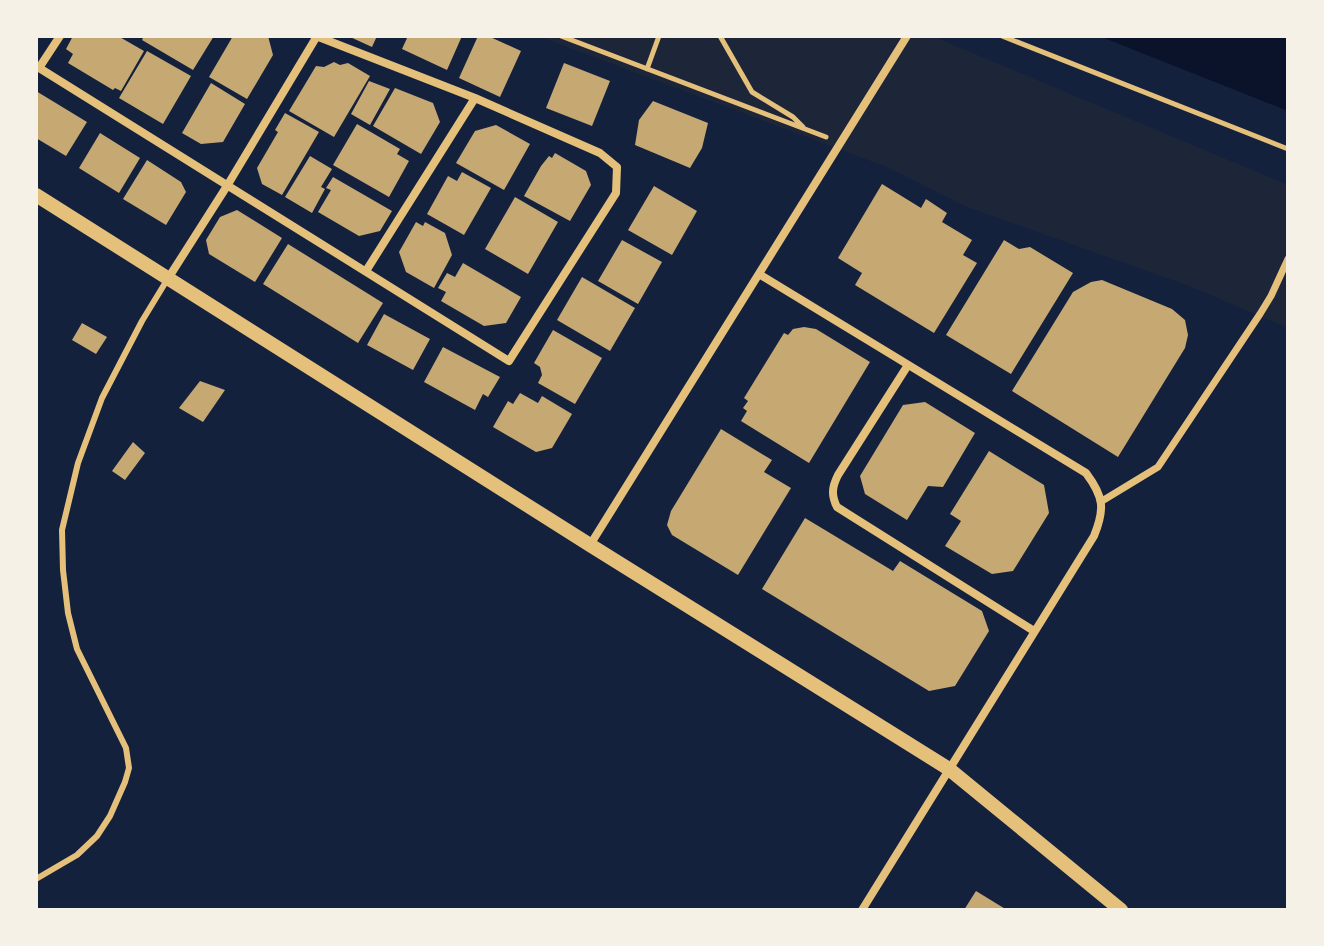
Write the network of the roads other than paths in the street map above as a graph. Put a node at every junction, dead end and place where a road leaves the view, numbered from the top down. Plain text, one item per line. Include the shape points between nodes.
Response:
1 (60, 36) edge
2 (317, 36) edge
3 (907, 36) edge
4 (38, 67) edge
5 (475, 98) junction
6 (227, 186) junction
7 (36, 195) edge
8 (1288, 259) edge
9 (366, 271) junction
10 (759, 274) junction
11 (169, 277) junction
12 (908, 365) junction
13 (1102, 501) junction
14 (590, 545) junction
15 (1034, 631) junction
16 (949, 769) junction
17 (36, 879) edge
18 (862, 910) edge
19 (1121, 910) edge

1 - 4 street
2 - 5 street
2 - 6 street
3 - 10 street
4 - 6 street
5 - 9 street
5 - 9 street via 600,153 617,167 616,193 509,361
6 - 9 street
6 - 11 street
7 - 11 street
8 - 13 street via 1260,314 1158,467
10 - 12 street
10 - 14 street
11 - 14 street
11 - 17 lane via 102,398 78,463 62,530 68,613 77,649 126,748 129,768 97,836 77,855
12 - 13 street via 1086,473
12 - 15 street via 838,475 833,500
13 - 15 street via 1094,536
14 - 16 street
15 - 16 street
16 - 18 street
16 - 19 street

